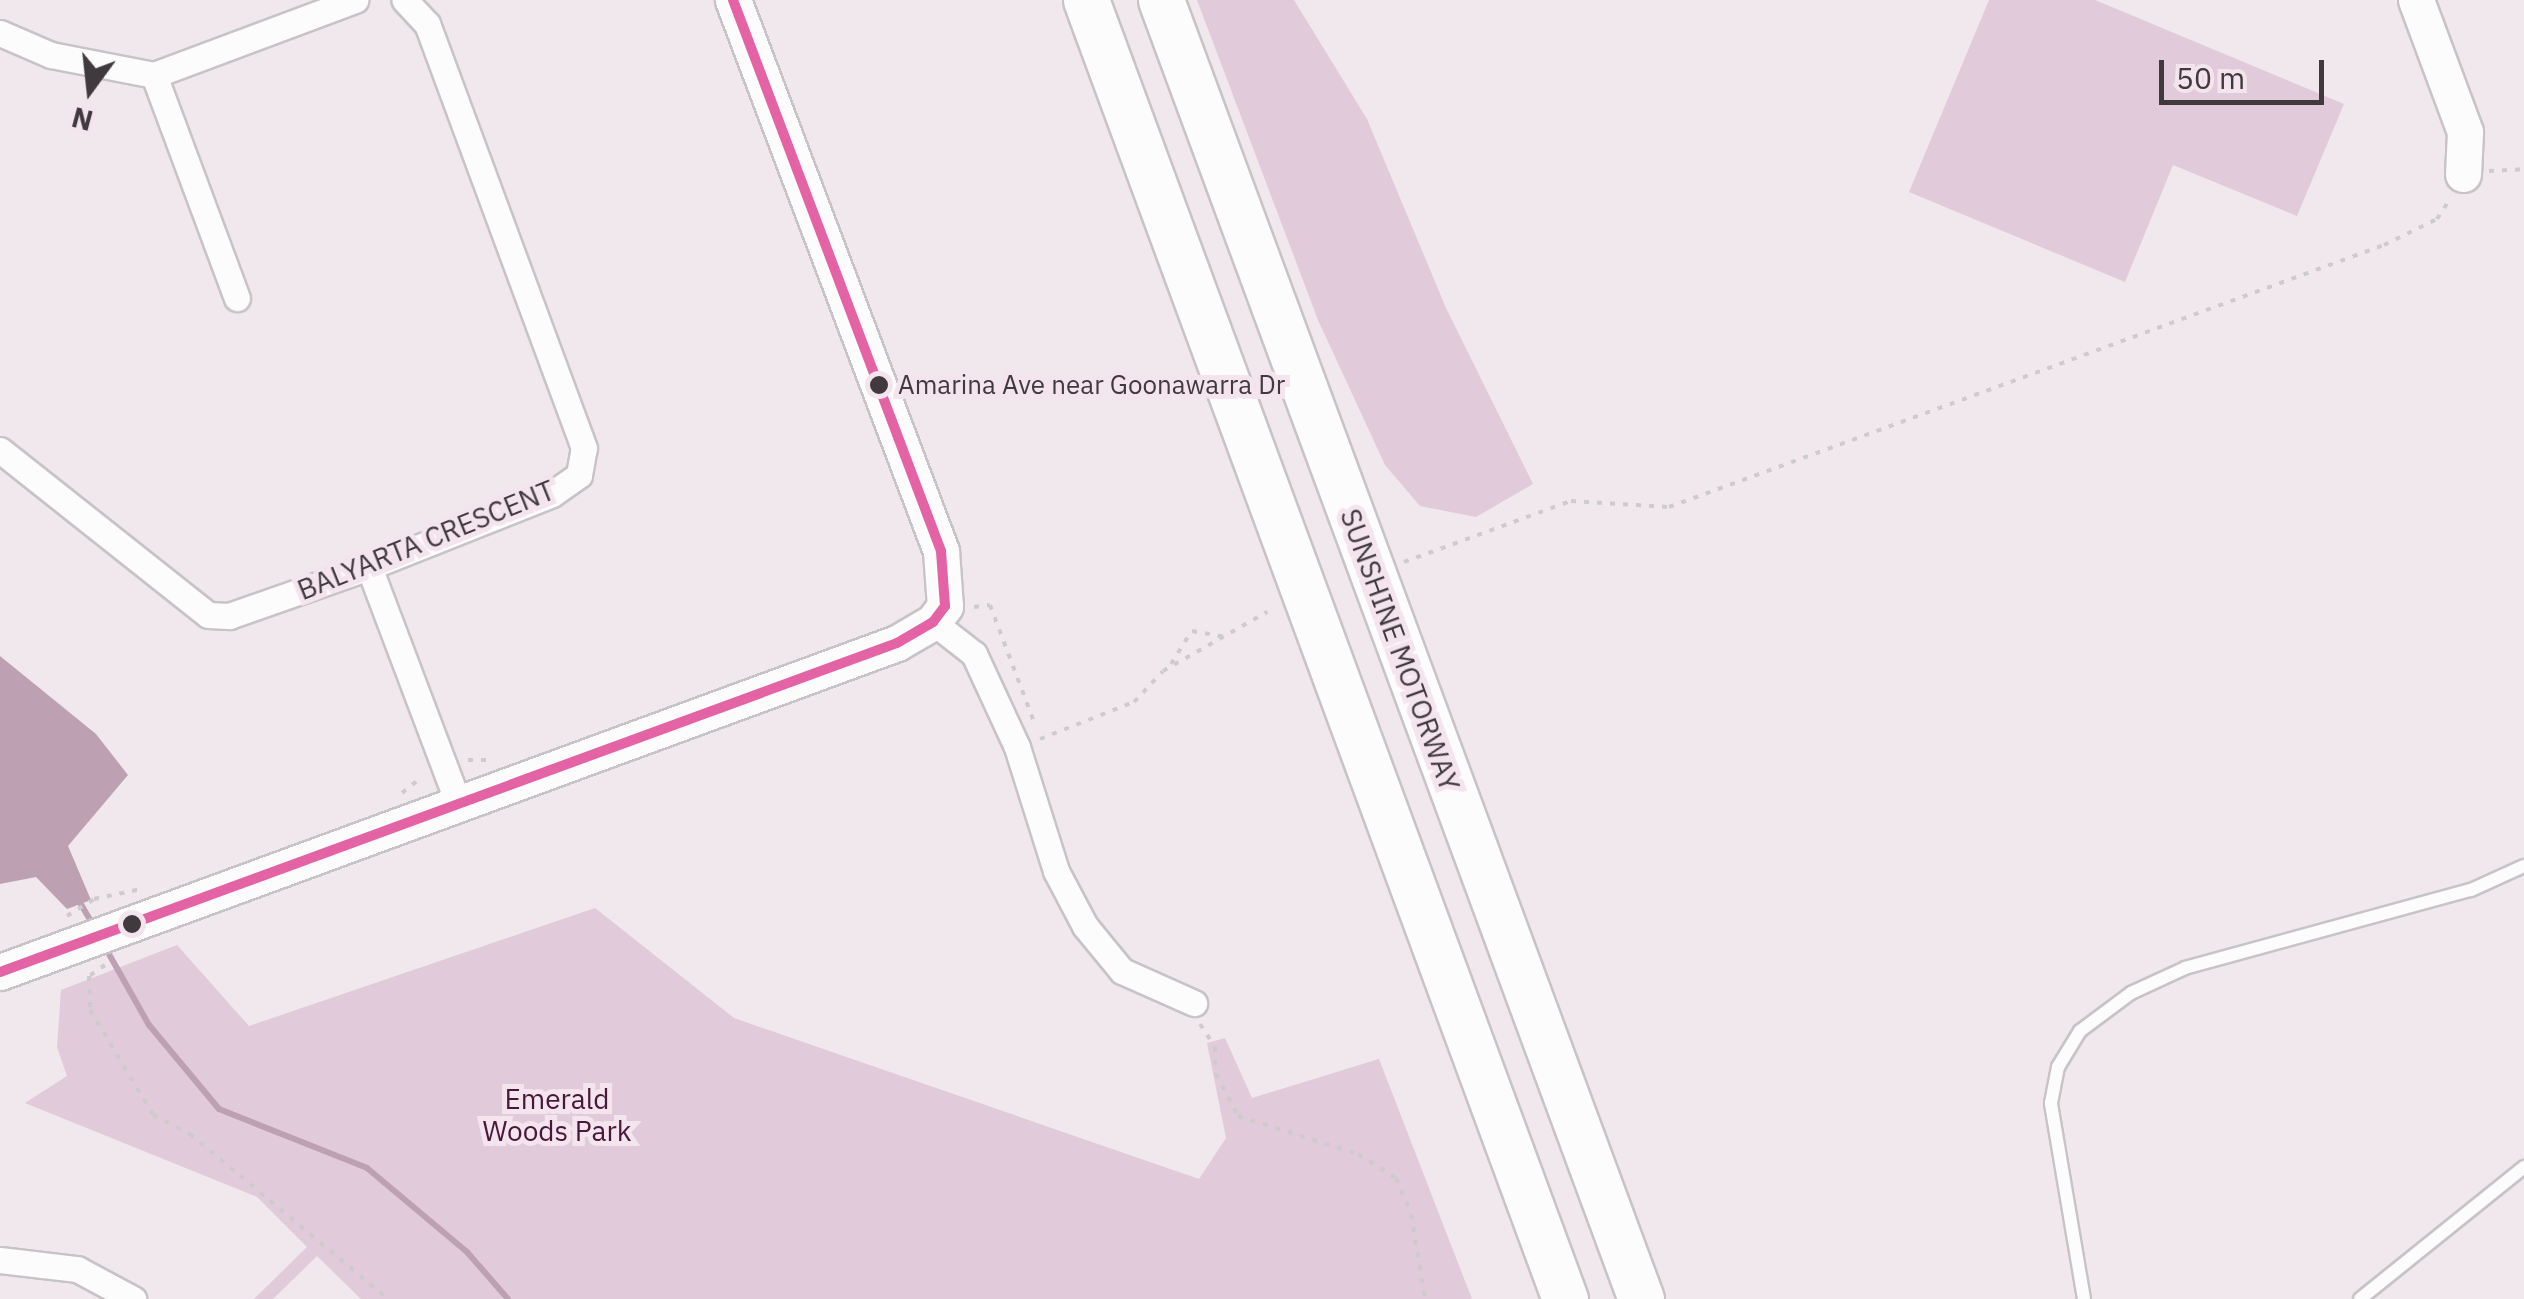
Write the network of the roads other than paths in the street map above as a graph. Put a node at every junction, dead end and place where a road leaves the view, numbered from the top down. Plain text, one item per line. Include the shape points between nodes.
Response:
1 (356, 0) edge
2 (406, 0) edge
3 (733, 0) edge
4 (1086, 0) edge
5 (1161, 0) edge
6 (2416, 0) edge
7 (0, 33) edge
8 (154, 75) junction
9 (2463, 174) road end
10 (237, 298) dead end
11 (0, 450) edge
12 (369, 567) junction
13 (933, 622) junction
14 (458, 802) junction
15 (2524, 866) edge
16 (0, 972) edge
17 (1194, 1003) road end
18 (2524, 1168) edge
19 (0, 1260) edge
20 (133, 1299) edge
21 (1565, 1299) edge
22 (1641, 1299) edge
23 (2084, 1299) edge
24 (2360, 1299) edge

1 - 8 street
2 - 12 street, BALYARTA CRESCENT via 427,24 584,448 579,475 552,494
3 - 13 street via 941,551 948,586
4 - 21 highway
5 - 22 highway, SUNSHINE MOTORWAY
6 - 9 street via 2465,132
7 - 8 street via 51,55
8 - 10 street
11 - 12 street, BALYARTA CRESCENT via 208,615 229,616
12 - 14 street
13 - 14 street via 897,643
13 - 17 street via 974,654 1028,743 1056,871 1085,926 1122,971
14 - 16 street
15 - 23 lane via 2472,890 2184,968 2130,993 2080,1031 2058,1067 2051,1103
18 - 24 lane
19 - 20 street via 78,1269

